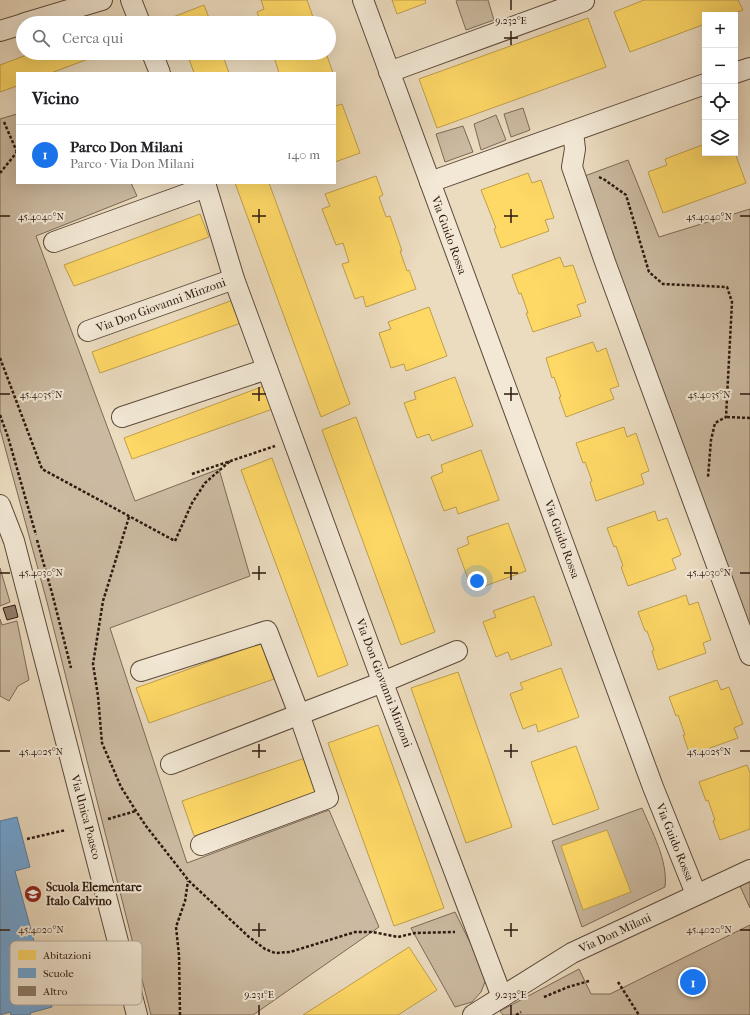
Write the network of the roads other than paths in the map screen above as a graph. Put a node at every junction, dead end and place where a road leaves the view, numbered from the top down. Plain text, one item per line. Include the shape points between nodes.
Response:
1 (102, 0) edge
2 (131, 0) edge
3 (363, 0) edge
4 (584, 1) dead end
5 (48, 16) edge
6 (137, 16) edge
7 (16, 26) edge
8 (0, 31) edge
9 (155, 60) edge
10 (750, 68) edge
11 (160, 72) edge
12 (389, 72) junction
13 (738, 72) edge
14 (702, 85) edge
15 (572, 132) junction
16 (430, 182) junction
17 (205, 185) edge
18 (54, 242) dead end
19 (234, 278) junction
20 (88, 331) dead end
21 (267, 369) junction
22 (122, 417) dead end
23 (0, 505) edge
24 (457, 651) dead end
25 (750, 655) edge
26 (141, 671) dead end
27 (382, 682) junction
28 (299, 714) junction
29 (171, 764) dead end
30 (201, 845) dead end
31 (750, 870) edge
32 (696, 894) junction
33 (116, 941) edge
34 (488, 1008) edge

1 - 5 street
2 - 6 street
3 - 12 street, Via Guido Rossa
4 - 12 street
7 - 8 street
9 - 11 street
10 - 13 street
12 - 16 street, Via Guido Rossa
14 - 15 street, Via Guido Rossa
15 - 16 street, Via Guido Rossa
15 - 25 street via 575,149 572,166
16 - 32 street, Via Guido Rossa via 653,787
17 - 18 street, Via Don Giovanni Minzoni
17 - 19 street, Via Don Giovanni Minzoni
19 - 20 street, Via Don Giovanni Minzoni
19 - 21 street, Via Don Giovanni Minzoni
21 - 22 street
21 - 27 street, Via Don Giovanni Minzoni
23 - 33 street, Via Unica Poasco via 14,541
24 - 27 street
26 - 28 street via 267,631
27 - 28 street
27 - 34 street, Via Don Giovanni Minzoni via 476,926
28 - 29 street
28 - 30 street via 328,798
31 - 32 street, Via Don Milani
32 - 34 street, Via Don Milani via 572,953

